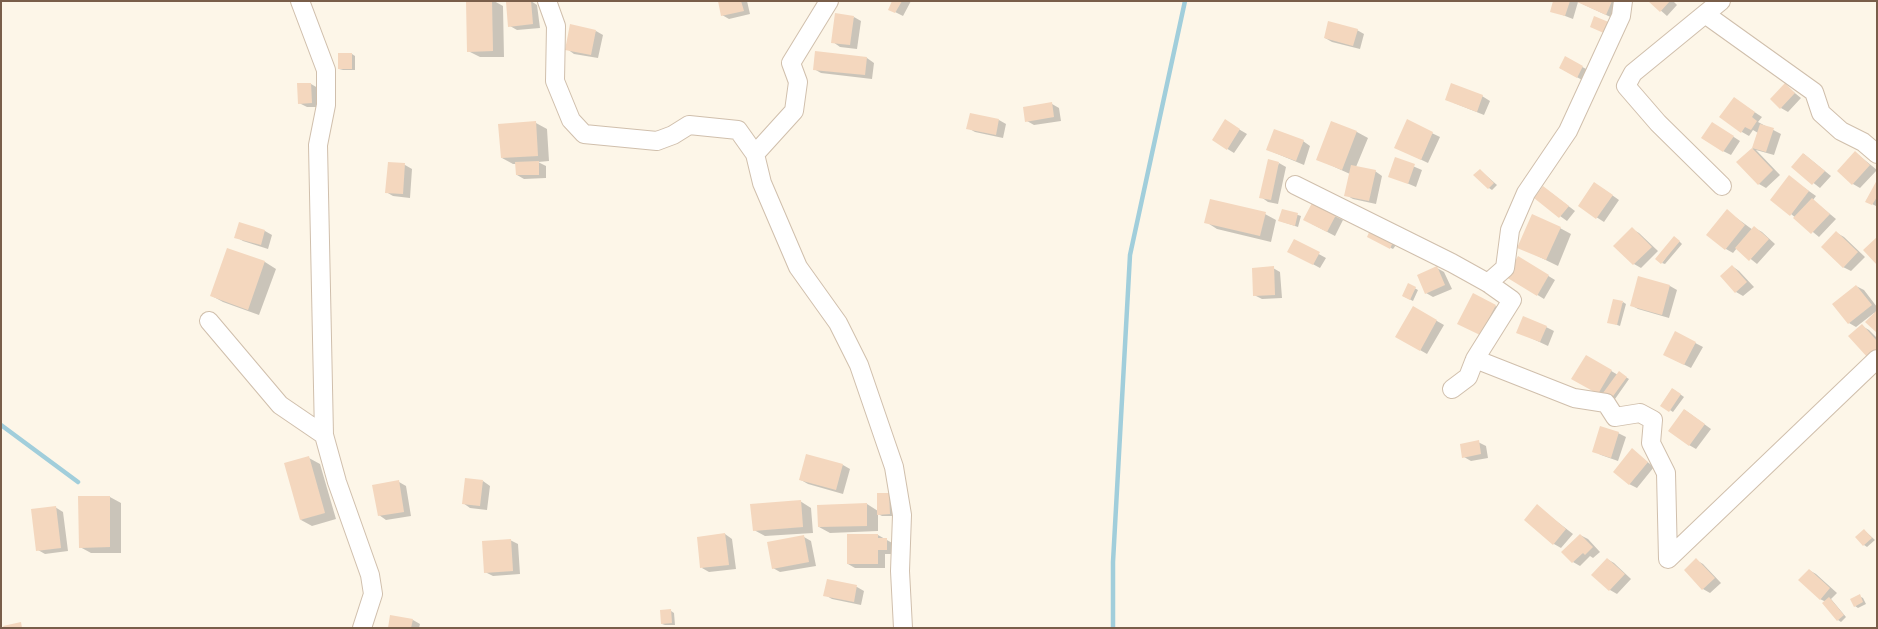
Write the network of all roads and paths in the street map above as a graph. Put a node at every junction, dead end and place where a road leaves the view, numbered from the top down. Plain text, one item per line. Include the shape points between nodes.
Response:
1 (300, 1) edge
2 (547, 1) edge
3 (829, 1) edge
4 (1623, 1) edge
5 (1721, 1) edge
6 (1705, 14) junction
7 (755, 154) junction
8 (1877, 154) edge
9 (1295, 185) dead end
10 (1722, 186) dead end
11 (1488, 283) junction
12 (209, 321) dead end
13 (1877, 358) edge
14 (1475, 359) junction
15 (1452, 388) dead end
16 (324, 435) junction
17 (362, 628) edge
18 (903, 628) edge

1 - 16 street via 326,70 326,104 318,145
2 - 7 street via 556,26 555,81 571,120 584,134 657,141 689,125 738,130
3 - 7 street via 791,63 798,82 794,112
4 - 11 street via 1621,16 1568,131 1526,193 1510,230 1505,268
5 - 6 street
6 - 8 street via 1814,92 1821,113
6 - 10 street via 1633,73 1626,86 1658,123
7 - 18 street via 762,182 798,267 838,323 859,365 894,467 902,515
9 - 11 street
11 - 14 street via 1512,300
12 - 16 street via 280,405
13 - 14 street via 1668,559 1666,473 1651,443 1653,420 1640,413 1615,417 1606,404 1574,398
14 - 15 street via 1468,378
16 - 17 street via 370,575 373,594

